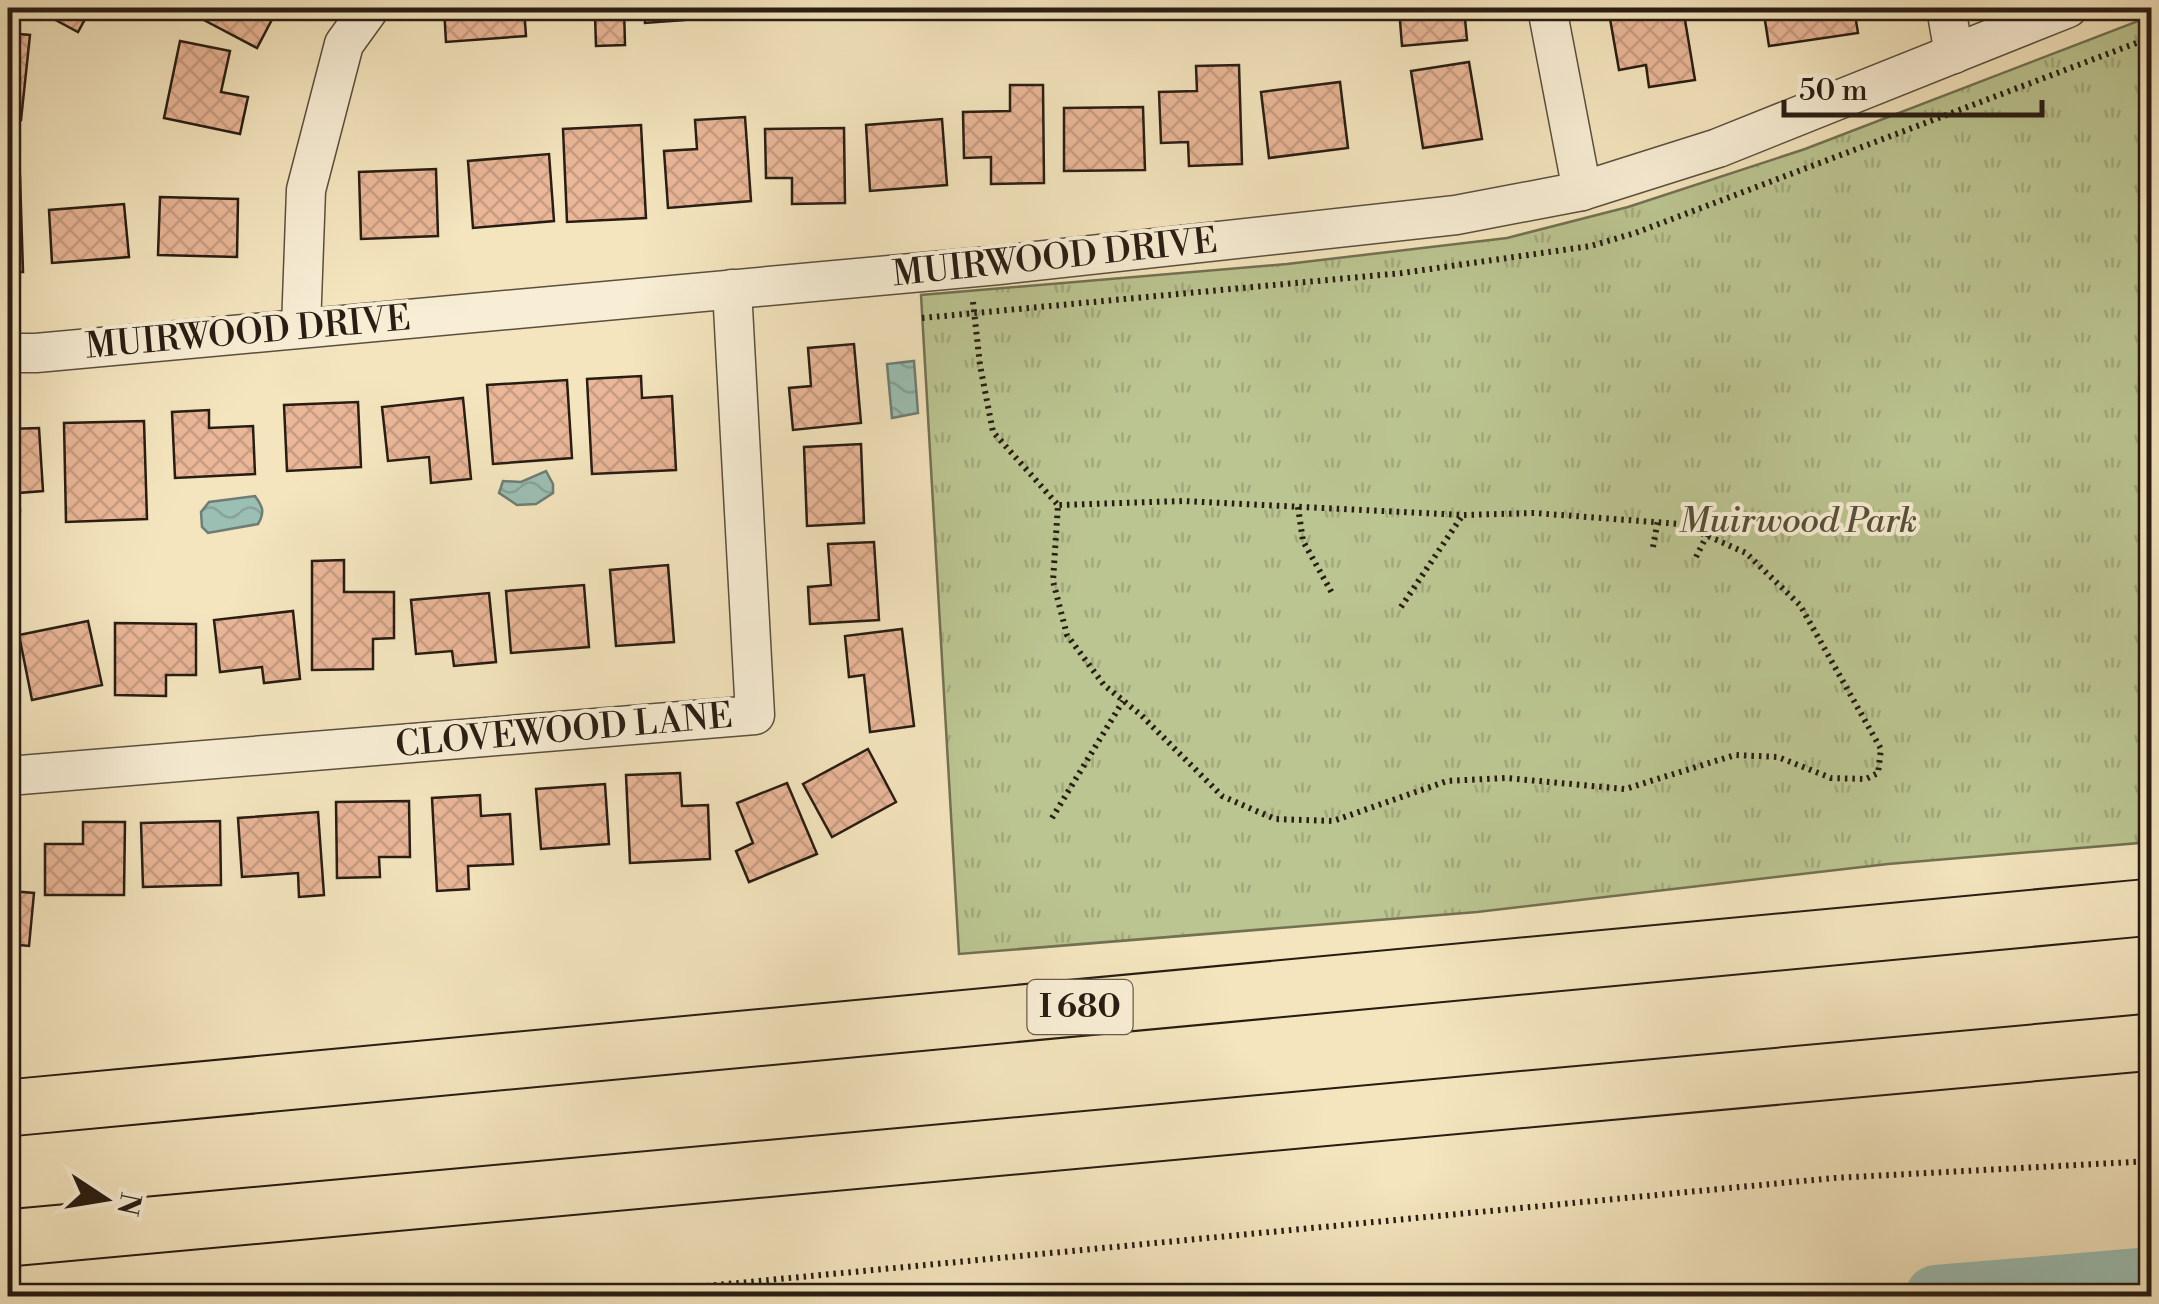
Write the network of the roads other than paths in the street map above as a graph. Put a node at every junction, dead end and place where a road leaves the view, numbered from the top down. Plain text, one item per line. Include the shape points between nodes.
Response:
1 (370, 8) edge
2 (1547, 8) edge
3 (1946, 8) edge
4 (2068, 8) edge
5 (1954, 54) junction
6 (1582, 191) junction
7 (732, 290) junction
8 (301, 328) junction
9 (8, 353) edge
10 (8, 776) edge
11 (2152, 907) edge
12 (2152, 1042) edge
13 (8, 1108) edge
14 (8, 1238) edge

1 - 8 street via 344,44 306,190
2 - 6 street
3 - 5 street
4 - 5 street, MUIRWOOD DRIVE
5 - 6 street, MUIRWOOD DRIVE via 1718,148
6 - 7 street, MUIRWOOD DRIVE via 1456,215
7 - 8 street, MUIRWOOD DRIVE
7 - 10 street, CLOVEWOOD LANE via 755,715
8 - 9 street, MUIRWOOD DRIVE
11 - 13 highway, I 680
12 - 14 highway

